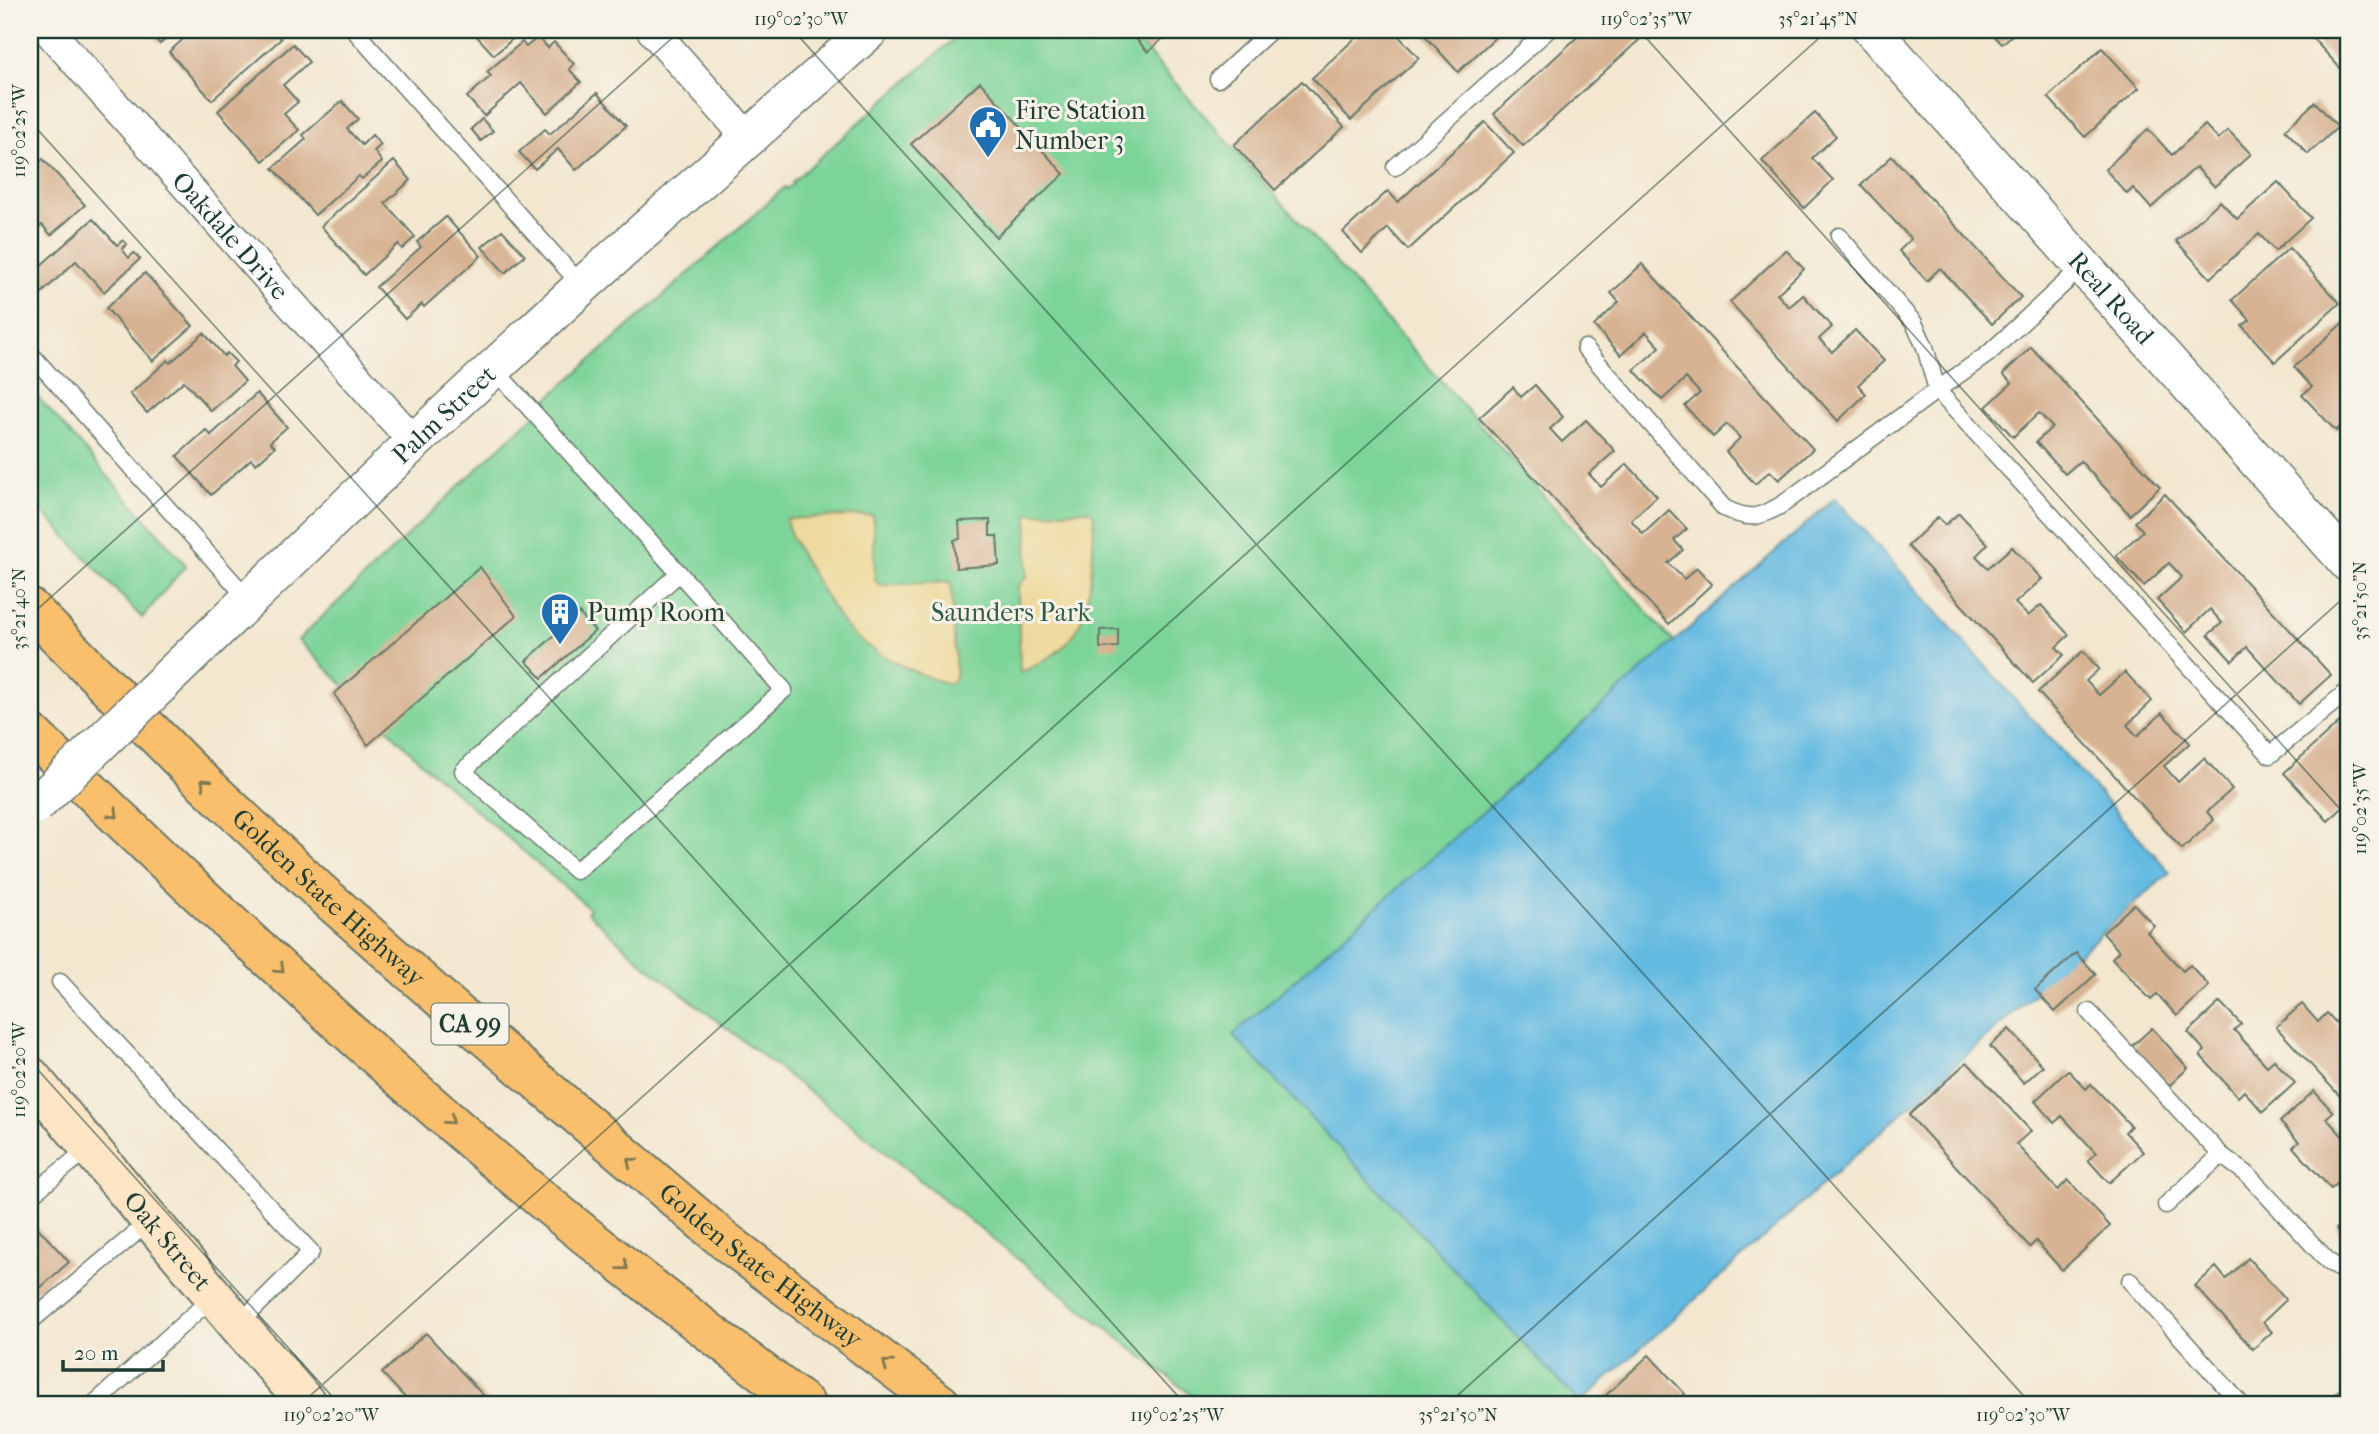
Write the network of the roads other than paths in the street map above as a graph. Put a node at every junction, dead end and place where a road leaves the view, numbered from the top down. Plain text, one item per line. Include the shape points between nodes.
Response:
1 (48, 30) edge
2 (354, 30) edge
3 (652, 30) edge
4 (870, 30) edge
5 (1271, 30) edge
6 (1548, 30) edge
7 (1872, 30) edge
8 (1217, 79) dead end
9 (748, 138) junction
10 (1395, 167) dead end
11 (1839, 236) dead end
12 (2083, 266) junction
13 (582, 286) junction
14 (1585, 348) dead end
15 (30, 353) edge
16 (494, 369) junction
17 (1937, 390) junction
18 (414, 442) junction
19 (2349, 564) edge
20 (679, 573) junction
21 (242, 606) junction
22 (30, 608) edge
23 (2349, 690) edge
24 (30, 732) edge
25 (30, 811) edge
26 (60, 982) dead end
27 (2089, 1012) dead end
28 (30, 1076) edge
29 (89, 1148) junction
30 (2221, 1155) junction
31 (30, 1196) edge
32 (2166, 1205) dead end
33 (152, 1219) junction
34 (2349, 1275) edge
35 (2130, 1281) dead end
36 (226, 1310) junction
37 (30, 1322) edge
38 (94, 1404) edge
39 (307, 1404) edge
40 (805, 1404) edge
41 (941, 1404) edge
42 (2241, 1404) edge

1 - 18 street, Oakdale Drive
2 - 13 lane
3 - 9 street
4 - 9 street, Palm Street
5 - 8 lane
6 - 10 lane
7 - 12 street, Real Road
9 - 13 street, Palm Street
11 - 17 lane via 1914,323
12 - 17 lane via 1988,354
12 - 19 street, Real Road
13 - 16 street, Palm Street
14 - 17 lane via 1724,508 1741,517 1761,516 1783,503
15 - 21 lane
16 - 18 street, Palm Street
16 - 20 lane
17 - 23 lane via 2270,755
18 - 21 street, Palm Street
20 - 20 lane via 463,771 576,871 784,690
21 - 25 street, Palm Street, bridge
41 -> 22 highway, Golden State Highway / CA 99 via 724,1240 456,1012 188,768
24 -> 40 highway via 176,874 505,1169
26 - 36 lane via 311,1252 278,1283
27 - 30 lane
28 - 29 main road, Oak Street
29 - 31 lane
29 - 33 main road, Oak Street
30 - 32 lane
30 - 34 lane via 2247,1174 2329,1262
33 - 36 main road, Oak Street
33 - 37 lane
35 - 42 lane
36 - 38 lane
36 - 39 main road, Oak Street

